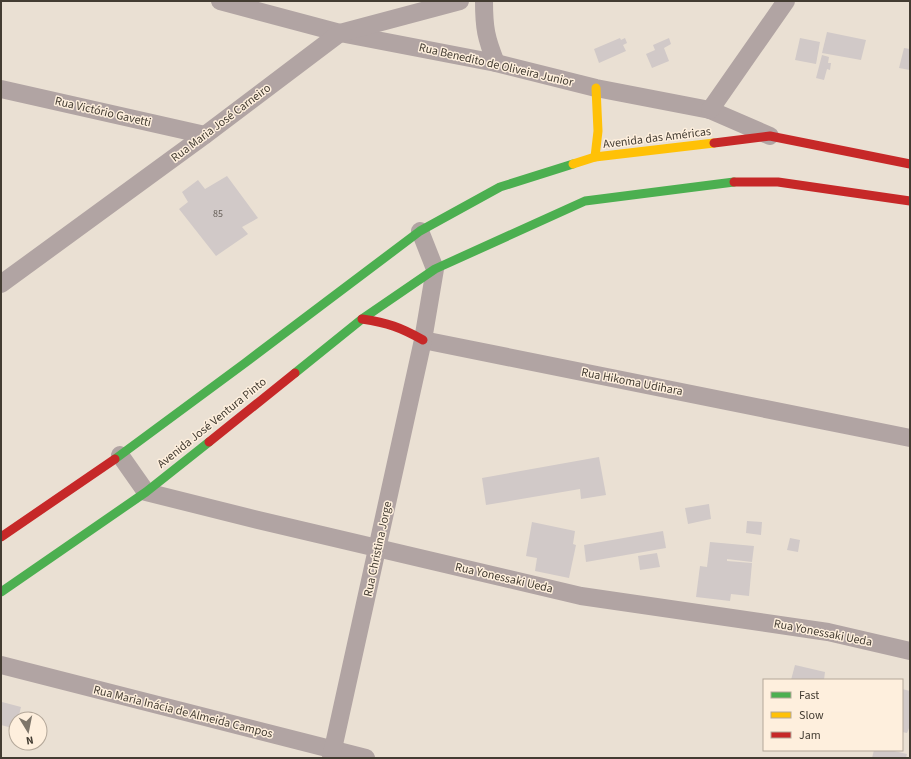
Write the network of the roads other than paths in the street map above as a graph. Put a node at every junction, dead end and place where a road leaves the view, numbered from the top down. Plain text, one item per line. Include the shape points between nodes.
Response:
1 (220, 1) edge
2 (484, 1) edge
3 (786, 1) edge
4 (454, 2) edge
5 (340, 33) junction
6 (496, 63) junction
7 (596, 88) junction
8 (1, 89) edge
9 (710, 110) junction
10 (205, 135) junction
11 (770, 136) junction
12 (595, 158) junction
13 (910, 164) edge
14 (910, 201) edge
15 (420, 231) junction
16 (435, 269) junction
17 (1, 284) edge
18 (362, 319) junction
19 (423, 340) junction
20 (910, 438) edge
21 (120, 456) junction
22 (146, 492) junction
23 (1, 538) edge
24 (378, 549) junction
25 (1, 592) edge
26 (910, 651) edge
27 (1, 665) edge
28 (332, 754) edge
29 (366, 758) edge

1 - 5 street, Rua Benedito de Oliveira Junior
2 - 6 street via 484,25
3 - 9 street
4 - 5 street, Rua Maria José Carneiro
5 - 6 street, Rua Benedito de Oliveira Junior
5 - 10 street, Rua Maria José Carneiro
6 - 7 street, Rua Benedito de Oliveira Junior
7 - 9 street, Rua Benedito de Oliveira Junior
7 - 12 main road via 599,139
8 - 10 street, Rua Victório Gavetti
9 - 11 street, Rua Benedito de Oliveira Junior
10 - 17 street, Rua Maria José Carneiro
11 - 12 main road, Avenida das Américas
11 - 13 main road, Avenida das Américas
12 - 15 main road, Avenida das Américas via 500,187
14 - 16 main road via 778,182 734,182 585,201
15 - 16 street
15 - 21 main road
16 - 18 main road, Avenida José Ventura Pinto
16 - 19 street
18 - 19 main road via 386,323
18 - 22 main road, Avenida José Ventura Pinto
19 - 20 street, Rua Hikoma Udihara
19 - 24 street, Rua Christina Jorge
21 - 22 street
21 - 23 main road
22 - 24 street, Rua Yonessaki Ueda
22 - 25 main road, Avenida José Ventura Pinto
24 - 26 street, Rua Yonessaki Ueda via 581,596 828,632
24 - 28 street, Rua Christina Jorge
27 - 28 street, Rua Maria Inácia de Almeida Campos
28 - 29 street, Rua Maria Inácia de Almeida Campos

